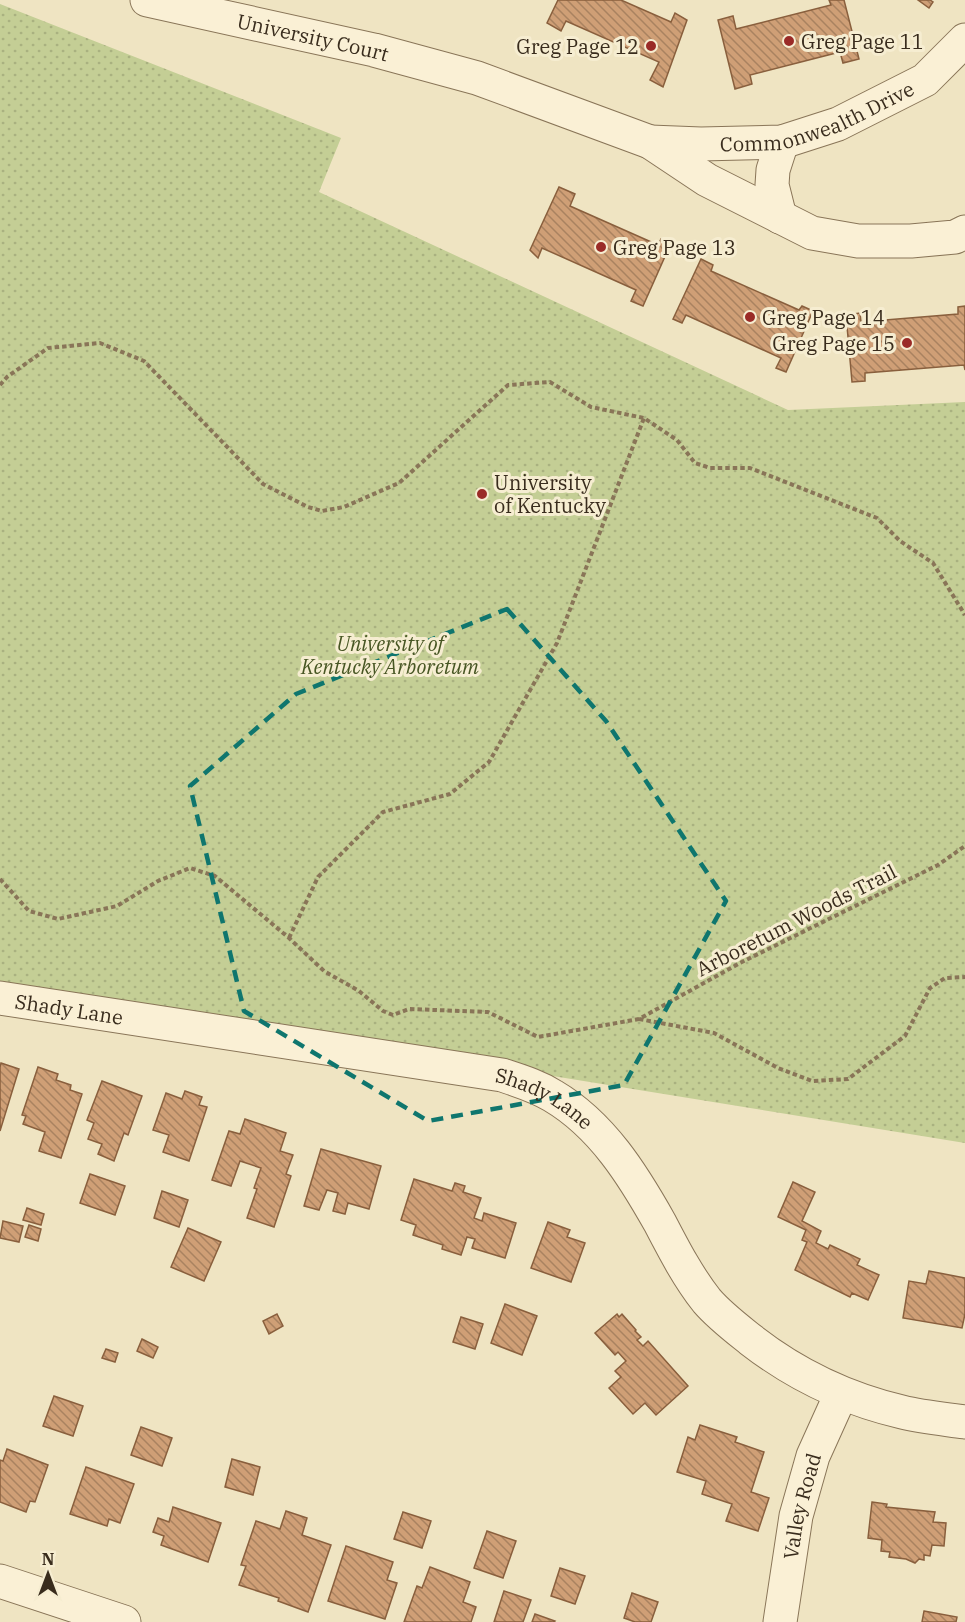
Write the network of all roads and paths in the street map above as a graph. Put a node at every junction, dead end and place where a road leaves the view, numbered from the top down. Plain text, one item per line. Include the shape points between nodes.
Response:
1 (147, 0) edge
2 (965, 40) edge
3 (477, 78) joint
4 (650, 142) junction
5 (782, 142) junction
6 (780, 217) junction
7 (965, 232) edge
8 (0, 385) edge
9 (644, 418) junction
10 (965, 615) edge
11 (965, 846) edge
12 (0, 879) edge
13 (289, 938) junction
14 (965, 977) edge
15 (0, 998) edge
16 (639, 1019) junction
17 (841, 1394) junction
18 (965, 1422) edge
19 (0, 1581) edge
20 (124, 1622) edge
21 (780, 1622) edge

1 - 3 street, University Court via 374,50
2 - 5 street, Commonwealth Drive via 925,80 838,124
3 - 4 street, Commonwealth Drive
4 - 5 street, Commonwealth Drive
4 - 6 street, Commonwealth Drive via 707,180
5 - 6 street via 772,185
6 - 7 street, Commonwealth Drive via 812,233 858,241 911,241 955,237
8 - 9 path via 48,348 100,343 144,361 263,484 322,511 344,507 399,483 508,385 550,382 591,407
9 - 10 path via 677,440 695,463 710,468 750,468 877,518 900,541 933,562
9 - 13 path via 557,643 489,762 450,794 383,812 318,877
11 - 16 path, Arboretum Woods Trail via 938,865 740,963
12 - 13 path, Arboretum Woods Trail via 28,911 58,919 117,906 158,881 190,868 215,876
13 - 16 path, Arboretum Woods Trail via 324,971 393,1014 409,1009 488,1012 538,1037
14 - 16 path, Arboretum Woods Trail via 945,978 930,988 905,1036 848,1079 812,1081 778,1068 714,1033
15 - 17 street, Shady Lane via 502,1075 528,1083 572,1109 619,1157 690,1277 724,1318 764,1350
17 - 18 street, Shady Lane via 903,1412
17 - 21 street, Valley Road via 813,1456 796,1515
19 - 20 street

